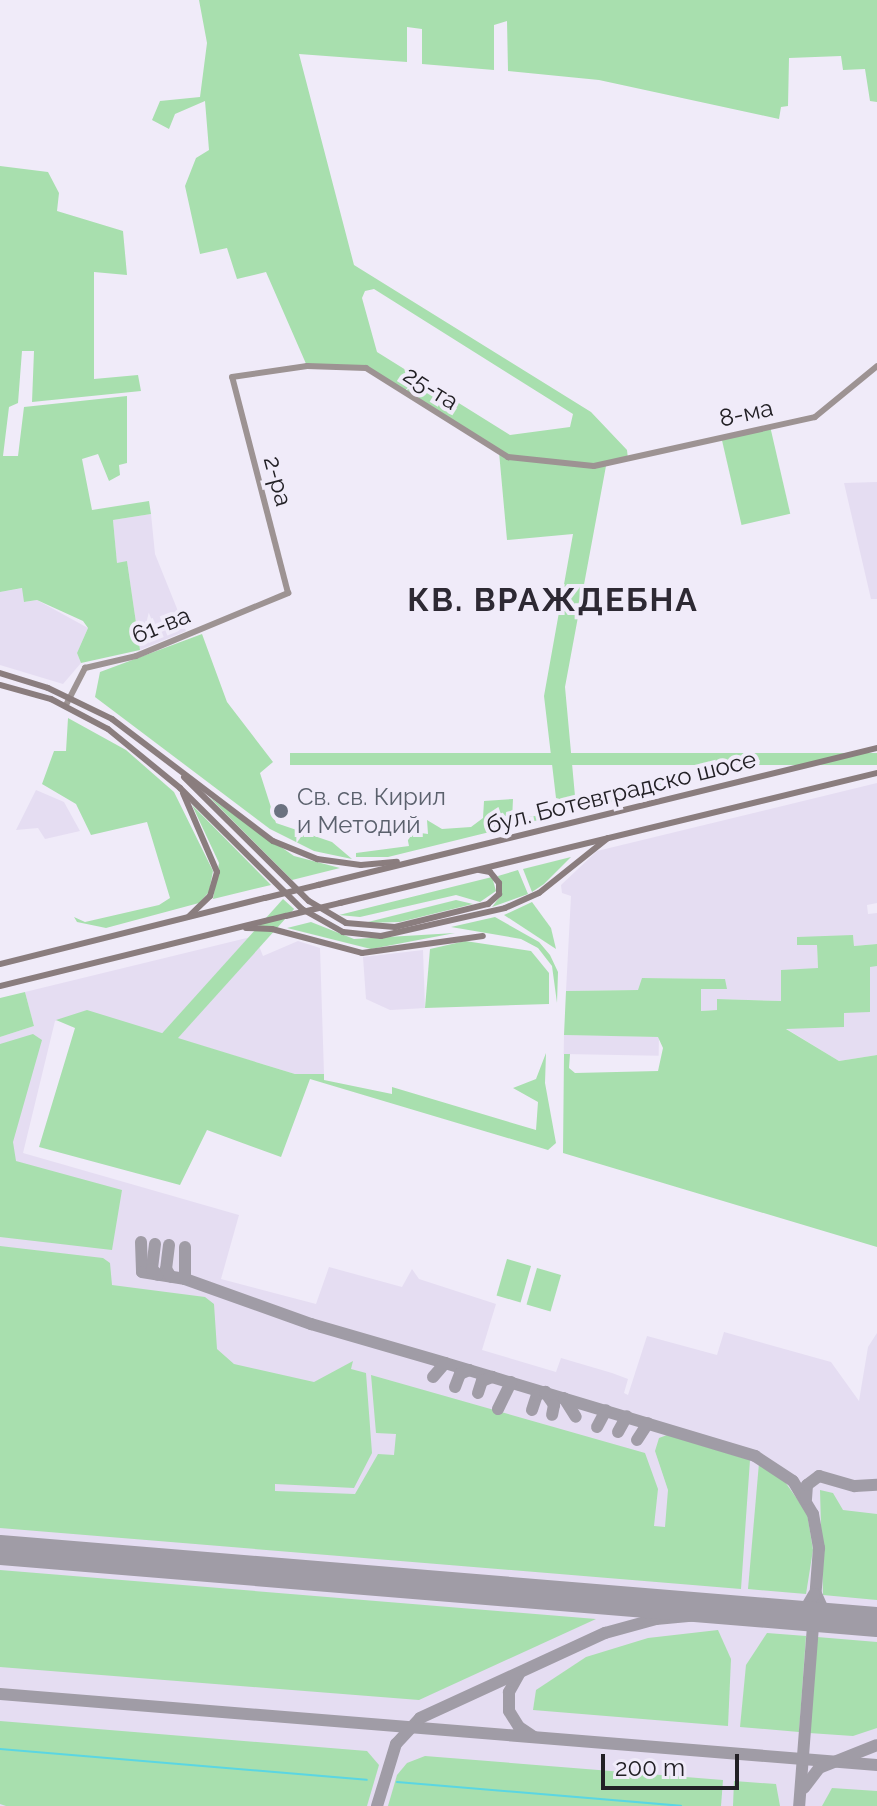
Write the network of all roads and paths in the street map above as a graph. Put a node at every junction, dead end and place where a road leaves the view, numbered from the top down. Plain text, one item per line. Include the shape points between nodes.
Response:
1 (877, 366) edge
2 (232, 377) joint
3 (606, 465) joint
4 (288, 593) joint
5 (0, 673) edge
6 (0, 685) edge
7 (69, 697) junction
8 (66, 705) junction
9 (877, 748) edge
10 (167, 760) junction
11 (877, 773) edge
12 (180, 788) junction
13 (608, 838) junction
14 (463, 850) junction
15 (472, 870) junction
16 (182, 920) junction
17 (235, 928) junction
18 (483, 936) dead end
19 (0, 964) edge
20 (0, 986) edge

1 - 3 street, 8-ма via 815,417
2 - 3 street, 25-та via 307,366 366,368 508,457
2 - 4 street, 2-ра
4 - 7 street, 61-ва via 136,656 85,668
5 - 7 main road
6 - 8 main road
7 - 8 street, 61-ва
7 - 10 main road via 112,719
8 - 12 main road via 108,729
9 - 14 main road, бул. Ботевградско шосе
10 - 14 main road via 273,841 317,859 375,865
10 - 15 main road via 271,866 335,918 379,929 493,901 500,888 497,878
11 - 13 main road, бул. Ботевградско шосе
12 - 13 main road via 302,909 343,932 381,936 505,908 539,893
12 - 16 main road via 217,872 210,896
13 - 15 main road, бул. Ботевградско шосе
14 - 16 main road, бул. Ботевградско шосе, bridge
15 - 17 main road, бул. Ботевградско шосе, bridge
16 - 19 main road, бул. Ботевградско шосе
17 - 18 main road via 272,929 362,953
17 - 20 main road, бул. Ботевградско шосе

